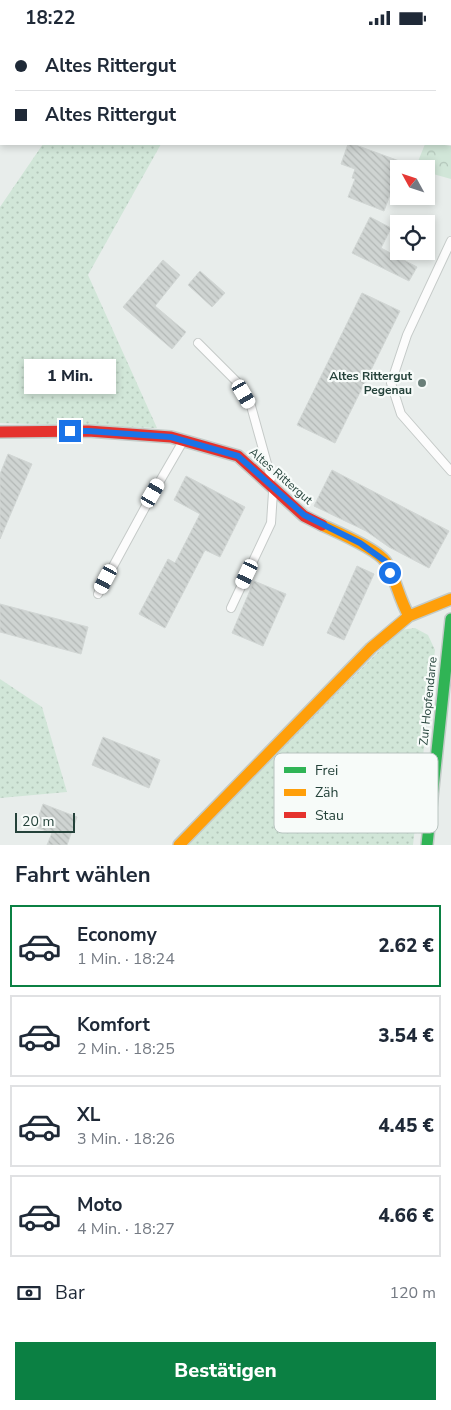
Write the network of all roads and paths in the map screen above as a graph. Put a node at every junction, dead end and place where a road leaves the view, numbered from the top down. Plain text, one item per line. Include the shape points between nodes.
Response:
1 (451, 241) edge
2 (198, 343) dead end
3 (0, 432) edge
4 (184, 441) junction
5 (451, 471) edge
6 (273, 488) junction
7 (98, 594) dead end
8 (451, 599) edge
9 (231, 608) dead end
10 (409, 616) junction
11 (451, 619) edge
12 (437, 753) edge
13 (179, 845) edge

1 - 5 lane via 407,335 392,383 401,414
2 - 6 lane via 238,382 251,406
3 - 4 street, Altes Rittergut via 88,431 171,437
4 - 6 street, Altes Rittergut via 238,456
4 - 7 lane
6 - 9 lane via 271,523
6 - 10 street, Altes Rittergut via 304,515 360,543 385,561
8 - 10 street
10 - 13 street via 372,648
11 - 12 street, Zur Hopfendarre

